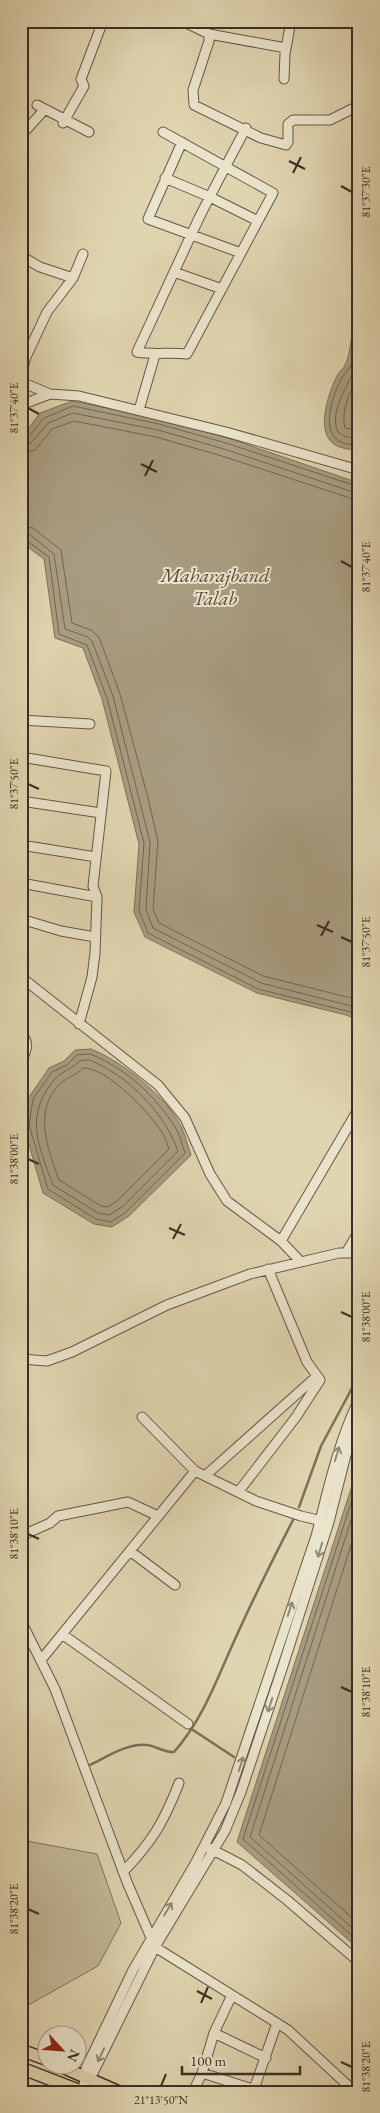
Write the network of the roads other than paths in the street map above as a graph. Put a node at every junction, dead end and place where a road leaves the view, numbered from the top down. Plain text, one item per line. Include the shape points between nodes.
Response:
1 (103, 21) edge
2 (182, 21) edge
3 (290, 21) edge
4 (208, 34) junction
5 (286, 48) junction
6 (284, 79) dead end
7 (359, 110) edge
8 (64, 121) junction
9 (21, 126) edge
10 (246, 128) junction
11 (89, 132) dead end
12 (163, 132) dead end
13 (182, 142) junction
14 (226, 166) junction
15 (165, 178) junction
16 (210, 197) junction
17 (258, 221) junction
18 (191, 235) junction
19 (241, 252) junction
20 (83, 254) dead end
21 (21, 256) edge
22 (174, 272) junction
23 (73, 278) junction
24 (222, 289) junction
25 (155, 355) junction
26 (21, 374) edge
27 (25, 384) edge
28 (50, 394) junction
29 (24, 407) edge
30 (139, 410) junction
31 (359, 470) edge
32 (21, 720) edge
33 (90, 724) dead end
34 (21, 757) edge
35 (21, 801) edge
36 (101, 813) junction
37 (21, 846) edge
38 (96, 857) junction
39 (21, 883) edge
40 (97, 897) junction
41 (21, 919) edge
42 (95, 937) junction
43 (24, 980) edge
44 (21, 990) edge
45 (79, 1024) junction
46 (21, 1032) edge
47 (21, 1062) edge
48 (359, 1108) edge
49 (359, 1231) edge
50 (281, 1241) junction
51 (346, 1253) junction
52 (359, 1253) edge
53 (301, 1262) junction
54 (268, 1269) junction
55 (21, 1360) edge
56 (317, 1376) junction
57 (359, 1399) edge
58 (142, 1417) dead end
59 (359, 1420) edge
60 (195, 1471) junction
61 (206, 1475) junction
62 (239, 1492) junction
63 (158, 1516) junction
64 (324, 1521) junction
65 (21, 1536) edge
66 (130, 1551) junction
67 (175, 1585) dead end
68 (21, 1621) edge
69 (62, 1634) junction
70 (41, 1660) junction
71 (188, 1724) dead end
72 (179, 1783) dead end
73 (209, 1848) junction
74 (123, 1872) junction
75 (151, 1938) junction
76 (155, 1947) junction
77 (359, 1962) edge
78 (232, 1995) junction
79 (277, 2023) junction
80 (214, 2033) junction
81 (21, 2050) edge
82 (38, 2056) edge
83 (266, 2058) junction
84 (21, 2068) edge
85 (202, 2073) junction
86 (82, 2076) edge
87 (86, 2078) junction
88 (256, 2091) edge
89 (83, 2092) edge
90 (119, 2092) edge
91 (193, 2092) edge
92 (355, 2092) edge

1 - 8 street via 81,79 84,86
2 - 4 street
3 - 5 street
4 - 5 street
4 - 10 street via 209,41 192,90 194,104
5 - 6 street
7 - 10 street via 354,108 330,120 293,120 288,124 286,145 261,138
8 - 9 street via 41,107 26,129
8 - 11 street
10 - 14 street
12 - 13 street
13 - 14 street
13 - 15 street
14 - 16 street
14 - 17 street via 274,193
15 - 16 street
15 - 18 street via 148,220
16 - 17 street
16 - 18 street
17 - 19 street
18 - 19 street
18 - 22 street
19 - 24 street
20 - 23 street
21 - 23 street via 40,268
22 - 24 street
22 - 25 street via 137,352
23 - 26 street via 47,312
24 - 25 street via 187,354 163,351
25 - 30 street
27 - 28 street
27 - 29 street
28 - 29 street
28 - 30 street via 79,396
30 - 31 street
32 - 33 street
34 - 36 street via 106,771
35 - 36 street
36 - 38 street
37 - 38 street
38 - 40 street via 93,886
39 - 40 street
40 - 42 street
41 - 42 street
42 - 45 street via 92,977
43 - 44 street
43 - 45 street
45 - 50 street via 158,1085 185,1118 210,1174 227,1201
46 - 47 street via 28,1047
48 - 50 street
49 - 51 street
50 - 53 street
51 - 52 street
51 - 53 street
53 - 54 street
54 - 55 street via 167,1305 72,1352 46,1361
54 - 56 street via 304,1354
56 - 61 street
56 - 62 street via 320,1380 296,1417
64 -> 57 street via 326,1492 339,1446
58 - 60 street
59 - 64 street
60 - 61 street
60 - 63 street
61 - 62 street
62 - 64 street via 256,1501
63 - 65 street via 128,1502 58,1516
63 - 66 street
64 - 73 street
66 - 67 street
66 - 69 street
68 - 70 street
69 - 70 street
69 - 71 street
70 - 74 street
72 - 74 street via 151,1841
75 -> 73 street
73 - 76 street
73 - 77 street via 242,1865
74 - 75 street
75 - 76 street
75 - 87 street via 86,2068
76 - 78 street
76 -> 87 street via 93,2073
78 - 79 street
78 - 80 street
79 - 83 street
79 - 92 street
80 - 83 street
80 - 85 street
81 - 82 main road
83 - 88 street
84 - 89 main road
85 - 88 street
85 - 91 street
86 - 87 main road
87 - 89 street
87 - 90 main road

